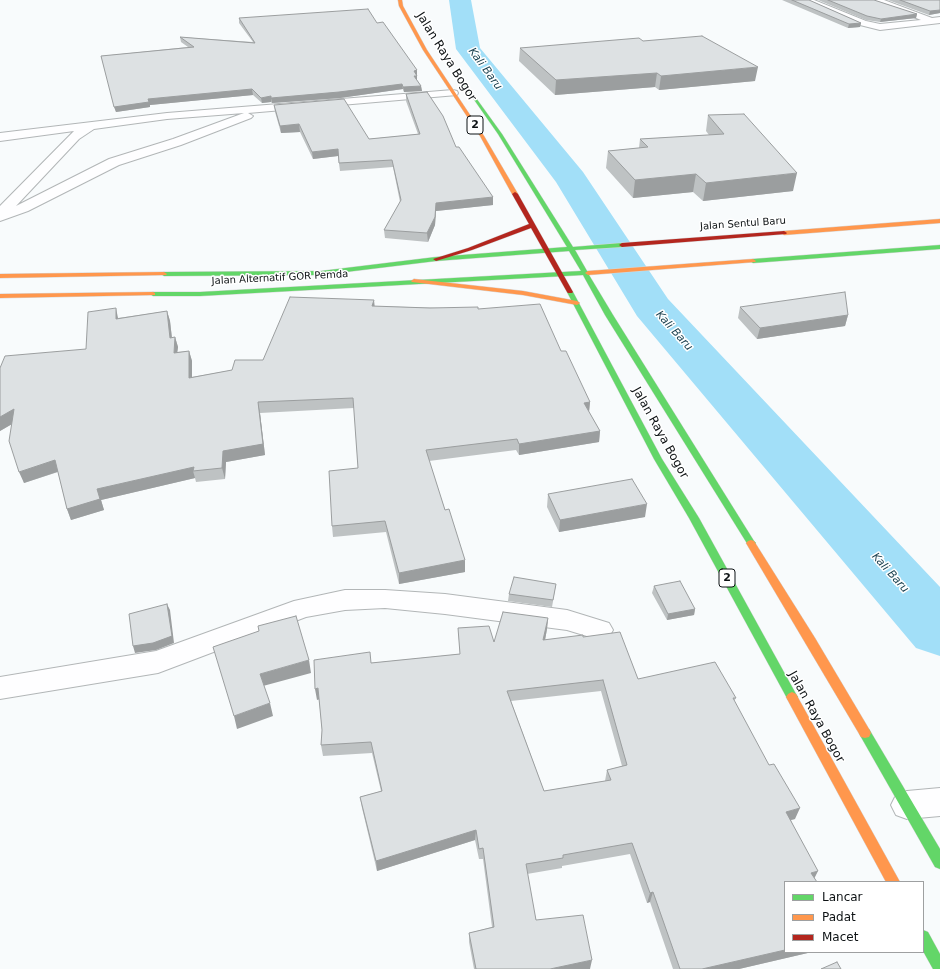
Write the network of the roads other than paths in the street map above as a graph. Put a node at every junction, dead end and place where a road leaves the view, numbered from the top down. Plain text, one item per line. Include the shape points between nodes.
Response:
1 (400, 0) edge
2 (807, 0) edge
3 (876, 0) edge
4 (937, 20) edge
5 (449, 69) dead end
6 (438, 70) junction
7 (459, 76) dead end
8 (453, 93) junction
9 (308, 104) junction
10 (462, 106) junction
11 (446, 107) dead end
12 (260, 109) junction
13 (393, 109) dead end
14 (92, 125) junction
15 (75, 136) junction
16 (0, 137) edge
17 (0, 145) edge
18 (0, 216) edge
19 (940, 221) edge
20 (532, 225) junction
21 (940, 247) edge
22 (571, 248) junction
23 (548, 250) junction
24 (436, 259) junction
25 (585, 273) junction
26 (561, 275) junction
27 (0, 276) edge
28 (414, 282) junction
29 (0, 296) edge
30 (577, 303) junction
31 (600, 630) dead end
32 (0, 688) edge
33 (940, 802) edge
34 (907, 805) junction
35 (940, 862) edge
36 (892, 881) edge
37 (924, 939) edge
38 (940, 968) edge

1 - 6 main road, Jalan Raya Bogor / 2
2 - 4 street via 863,23 880,27
3 - 4 street
5 - 6 main road
6 - 8 main road, Jalan Raya Bogor / 2
7 - 22 main road, Jalan Raya Bogor / 2 via 500,134
8 - 9 street
8 - 10 main road, Jalan Raya Bogor / 2
9 - 12 street
9 - 13 street
10 - 11 street
10 - 20 main road, Jalan Raya Bogor / 2 via 482,136
12 - 14 street
12 - 18 street via 239,120 114,162 23,208
14 - 15 street
14 - 16 street
15 - 17 street
15 - 18 street
19 - 22 main road, Jalan Sentul Baru
20 - 23 main road, Jalan Raya Bogor / 2
20 - 24 main road
21 - 25 main road
22 - 23 main road, Jalan Sentul Baru
22 - 25 main road, Jalan Raya Bogor / 2
23 - 24 main road, Jalan Alternatif GOR Pemda
23 - 26 main road, Jalan Raya Bogor / 2
24 - 27 main road, Jalan Alternatif GOR Pemda via 321,273
25 - 26 main road
25 - 34 main road, Jalan Raya Bogor / 2 via 812,641
26 - 28 main road, Jalan Alternatif GOR Pemda
26 - 30 main road, Jalan Raya Bogor / 2
28 - 29 main road, Jalan Alternatif GOR Pemda via 200,294
28 - 30 main road via 522,293
30 - 36 main road, Jalan Raya Bogor / 2 via 658,460 694,518
31 - 32 street via 567,620 445,604 385,599 346,600 303,608 158,662
33 - 34 street
34 - 35 main road, Jalan Raya Bogor / 2
37 - 38 main road

